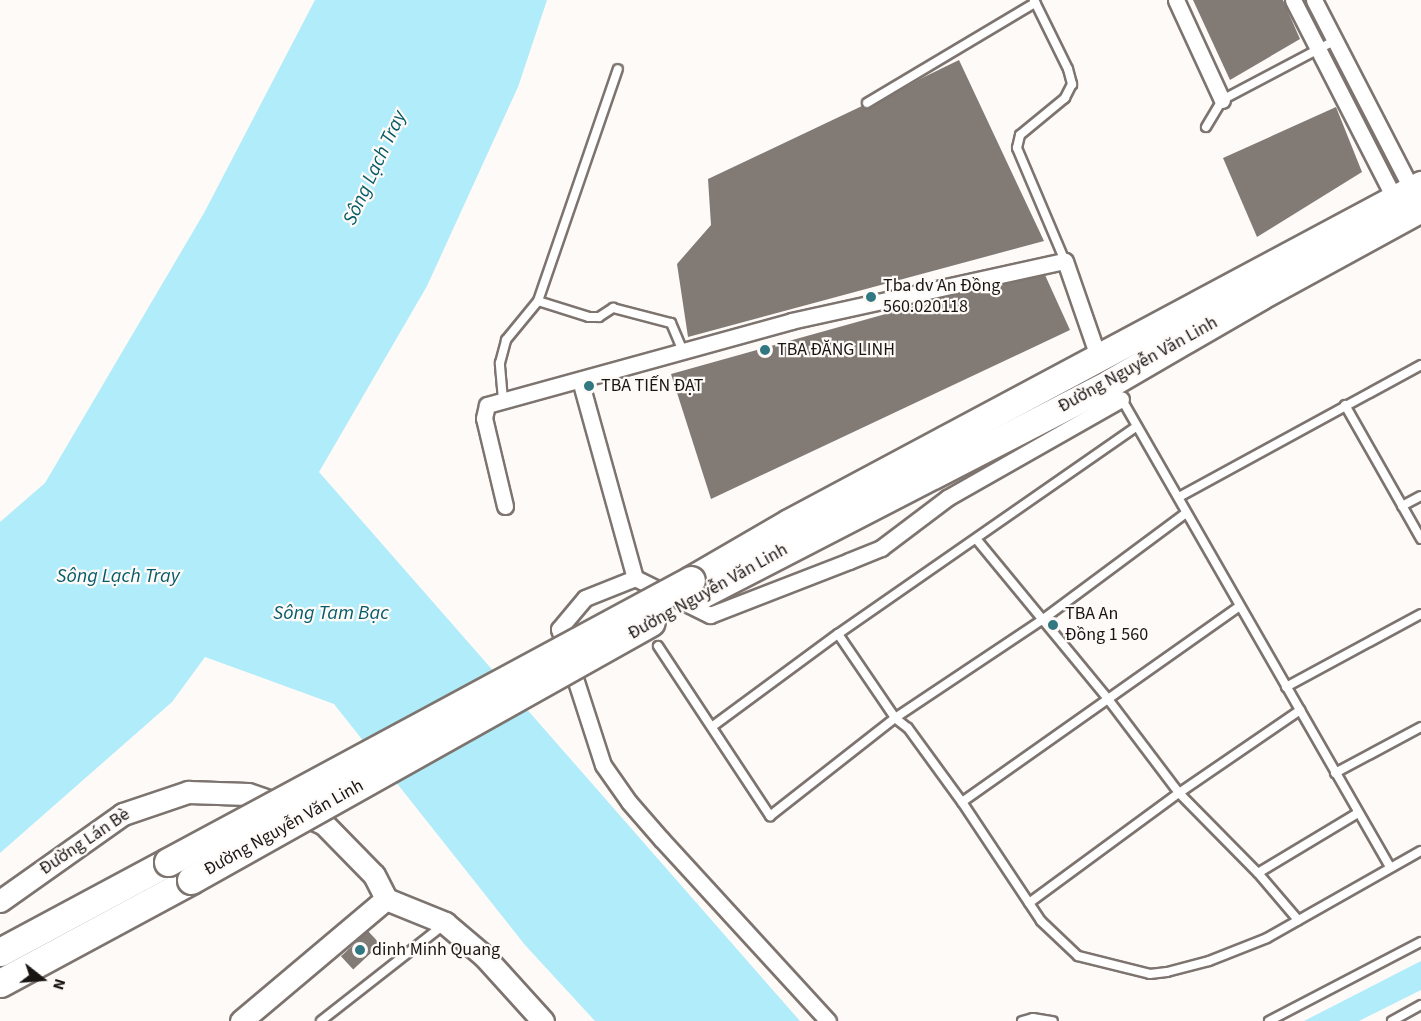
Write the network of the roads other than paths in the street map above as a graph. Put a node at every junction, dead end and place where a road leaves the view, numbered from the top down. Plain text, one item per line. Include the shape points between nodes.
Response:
1 (1176, 0) edge
2 (1293, 0) edge
3 (1314, 0) edge
4 (1035, 2) edge
5 (1334, 41) junction
6 (1318, 50) junction
7 (618, 69) dead end
8 (1222, 100) junction
9 (867, 102) dead end
10 (1206, 127) dead end
11 (1412, 201) edge
12 (1065, 261) junction
13 (538, 301) junction
14 (683, 351) junction
15 (1421, 364) edge
16 (580, 380) junction
17 (1110, 380) junction
18 (503, 400) junction
19 (1345, 405) junction
20 (1137, 426) junction
21 (1421, 496) edge
22 (1179, 497) junction
23 (505, 506) dead end
24 (1402, 506) junction
25 (1186, 513) junction
26 (1421, 539) edge
27 (977, 540) junction
28 (635, 578) junction
29 (694, 588) junction
30 (1240, 606) junction
31 (1421, 615) edge
32 (1042, 620) junction
33 (838, 634) junction
34 (658, 646) dead end
35 (1286, 687) junction
36 (1108, 699) junction
37 (1300, 710) junction
38 (895, 718) junction
39 (713, 726) junction
40 (1421, 728) edge
41 (1335, 772) junction
42 (1179, 793) junction
43 (962, 802) junction
44 (1358, 813) junction
45 (1421, 851) edge
46 (1390, 867) junction
47 (1258, 873) junction
48 (386, 899) junction
49 (0, 901) edge
50 (1029, 903) junction
51 (1298, 920) junction
52 (445, 923) junction
53 (1421, 942) edge
54 (0, 952) edge
55 (0, 983) edge
56 (1421, 1005) edge
57 (242, 1021) edge
58 (321, 1021) edge
59 (543, 1021) edge
60 (828, 1021) edge
61 (1022, 1021) edge
62 (1053, 1021) edge
63 (1269, 1021) edge
64 (1392, 1021) edge

1 - 8 street
2 - 6 street
3 - 5 street
4 - 9 lane
4 - 12 lane via 1072,84 1065,98 1020,135 1017,148
5 - 6 lane
5 - 11 street
6 - 8 lane
6 - 11 street
7 - 13 lane
8 - 10 lane
11 - 17 highway, Đường Nguyễn Văn Linh
12 - 14 street via 791,321
12 - 17 street
13 - 14 lane via 589,317 599,317 613,308 671,323
13 - 18 lane via 507,340 500,363
14 - 16 street
15 - 19 lane
16 - 18 street
16 - 28 street
17 - 20 lane
17 - 28 street via 881,548 710,615
17 - 29 highway, Đường Nguyễn Văn Linh
18 - 23 street via 487,405 484,418
19 - 22 lane
19 - 24 lane
20 - 22 lane
20 - 27 lane
21 - 24 lane
22 - 25 lane
24 - 26 lane
25 - 30 lane
25 - 32 lane
27 - 32 lane
27 - 33 lane
28 - 60 street via 585,598 559,629 603,765 662,840
29 - 54 highway, Đường Nguyễn Văn Linh, bridge
29 - 55 highway, Đường Nguyễn Văn Linh, bridge via 191,880
30 - 35 lane
30 - 36 lane
31 - 35 lane
32 - 36 lane
32 - 38 lane
33 - 38 lane
33 - 39 lane
34 - 39 lane
35 - 37 lane
36 - 42 lane
36 - 43 lane
37 - 41 lane
37 - 42 lane
38 - 39 lane via 770,816
38 - 43 lane via 908,728
40 - 41 lane
41 - 44 lane
42 - 47 lane
42 - 50 lane
43 - 50 lane
44 - 46 lane
44 - 47 lane
45 - 46 lane
46 - 51 lane
47 - 51 lane
48 - 49 main road, Đường Lán Bè via 374,875 324,824 248,794 188,792 123,814
48 - 52 main road
48 - 57 main road
50 - 51 lane via 1041,921 1078,956 1150,974 1209,961 1267,938
52 - 58 lane
52 - 59 main road via 484,956
53 - 63 lane
56 - 64 lane
61 - 62 lane

